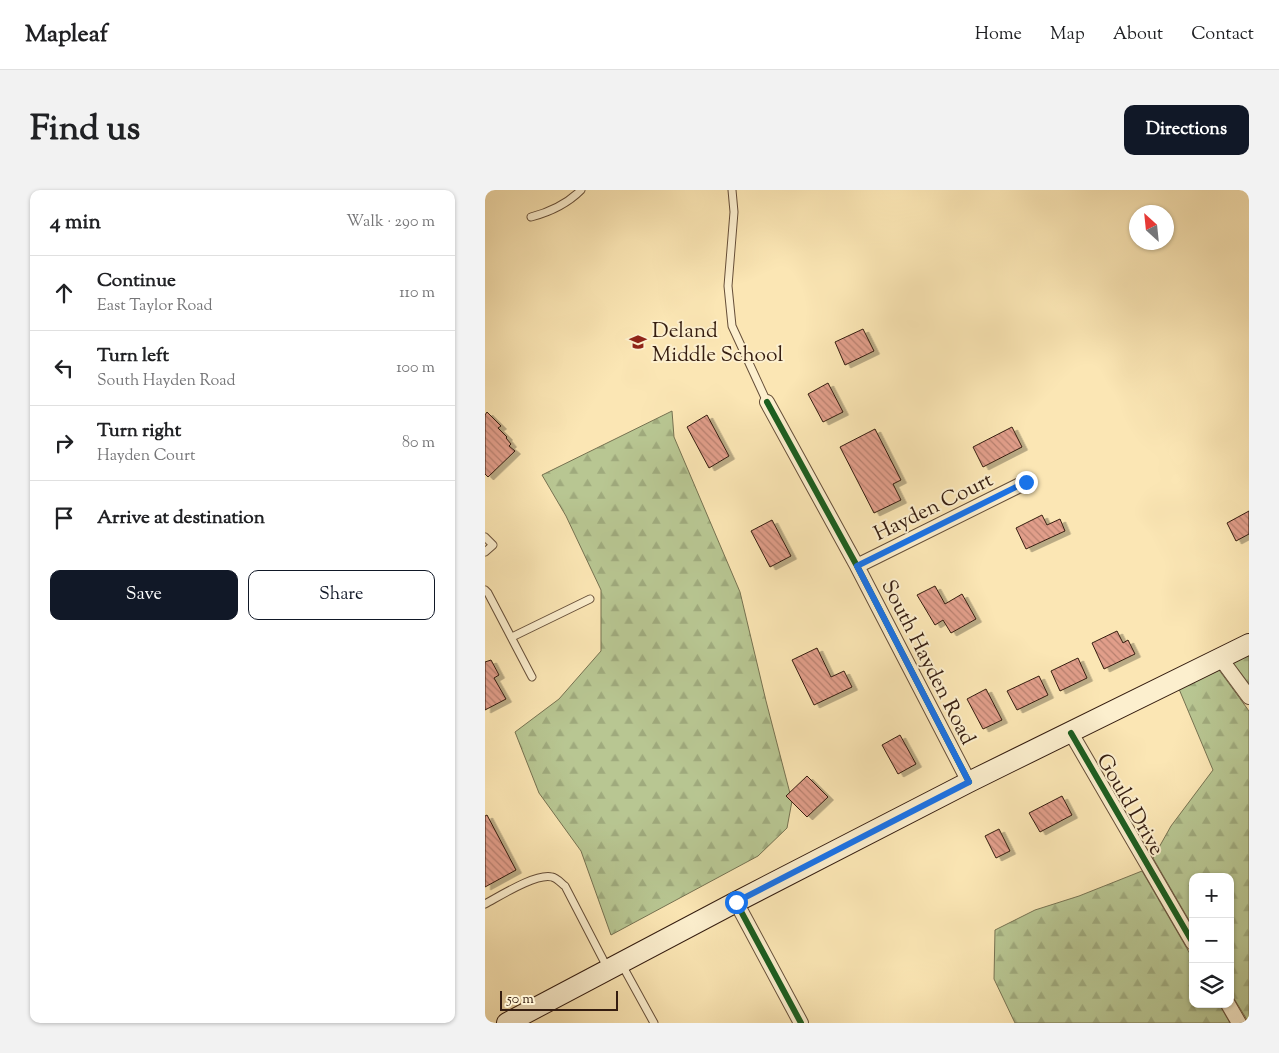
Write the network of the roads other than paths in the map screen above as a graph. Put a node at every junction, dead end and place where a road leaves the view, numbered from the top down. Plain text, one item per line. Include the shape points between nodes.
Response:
1 (581, 190) edge
2 (732, 190) edge
3 (531, 217) dead end
4 (767, 402) joint
5 (1026, 482) dead end
6 (485, 537) edge
7 (485, 552) edge
8 (857, 566) junction
9 (485, 590) edge
10 (590, 599) dead end
11 (511, 637) junction
12 (1249, 644) edge
13 (1221, 659) junction
14 (532, 677) dead end
15 (1249, 697) edge
16 (1071, 733) junction
17 (969, 782) junction
18 (736, 902) junction
19 (485, 904) edge
20 (1189, 936) edge
21 (615, 966) junction
22 (1230, 1008) edge
23 (507, 1023) edge
24 (654, 1023) edge
25 (801, 1023) edge
26 (1239, 1023) edge

1 - 3 lane via 550,212
2 - 4 lane via 734,212 728,286 731,326
4 - 8 street, South Hayden Road
5 - 8 street, Hayden Court
6 - 7 lane via 493,545
8 - 17 street, South Hayden Road
9 - 11 lane
10 - 11 lane
11 - 14 lane
12 - 13 main road
13 - 15 street
13 - 16 main road
16 - 17 main road
16 - 20 street, Gould Drive
17 - 18 main road
18 - 21 main road
18 - 25 street
19 - 21 lane via 533,880 552,876 565,886
21 - 23 main road
21 - 24 lane
22 - 26 street

